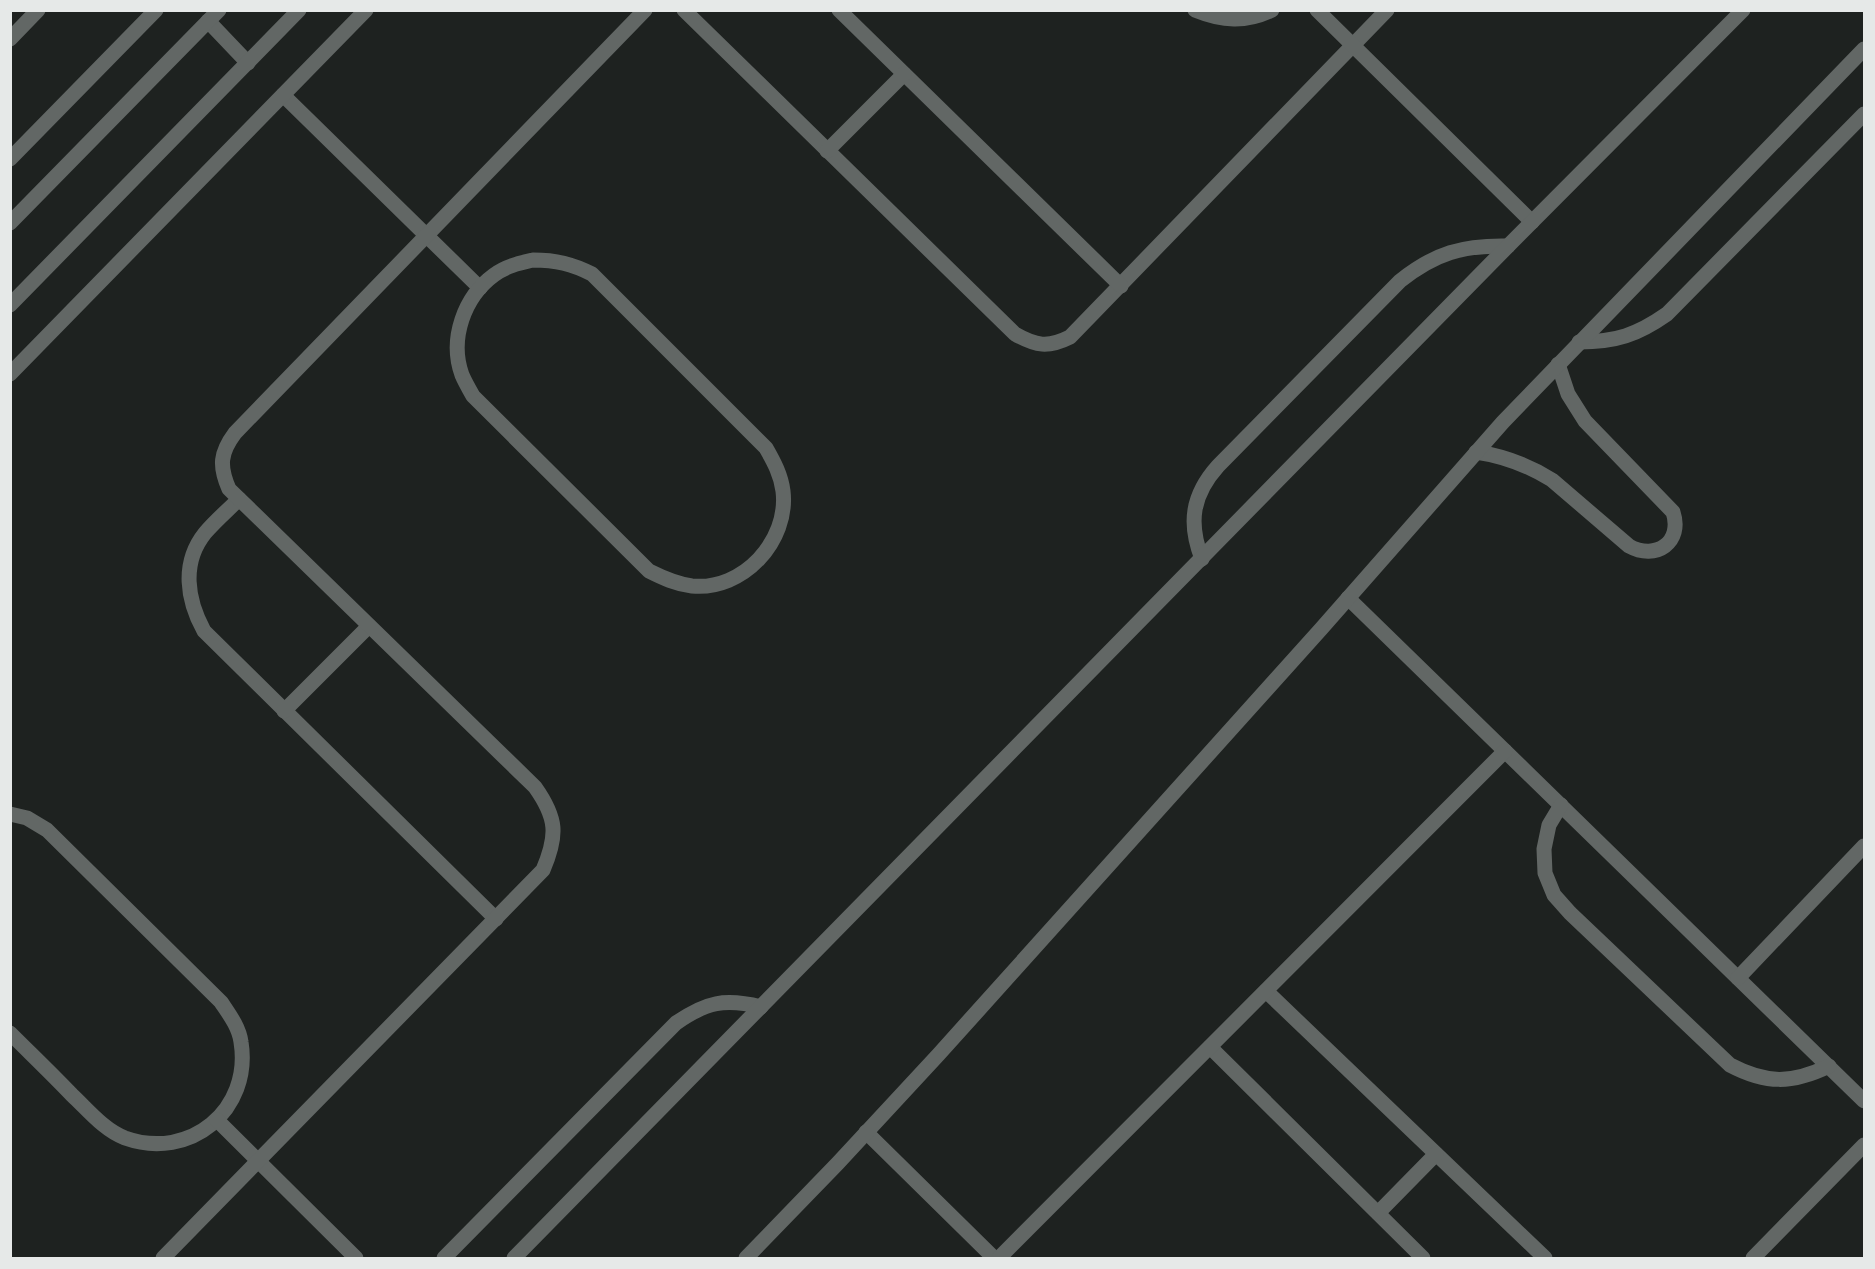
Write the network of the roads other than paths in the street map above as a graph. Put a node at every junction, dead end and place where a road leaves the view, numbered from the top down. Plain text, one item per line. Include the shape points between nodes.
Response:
1 (38, 10) edge
2 (156, 10) edge
3 (299, 10) edge
4 (366, 10) edge
5 (645, 10) edge
6 (684, 10) edge
7 (839, 10) edge
8 (1195, 10) edge
9 (1272, 10) edge
10 (1317, 10) edge
11 (1387, 10) edge
12 (1743, 10) edge
13 (213, 16) edge
14 (10, 39) edge
15 (1353, 46) junction
16 (1864, 49) edge
17 (248, 63) junction
18 (904, 75) junction
19 (283, 95) junction
20 (1864, 114) edge
21 (827, 151) junction
22 (10, 159) edge
23 (1532, 222) junction
24 (10, 223) edge
25 (427, 236) junction
26 (1508, 246) junction
27 (1120, 286) junction
28 (480, 288) junction
29 (10, 305) edge
30 (1579, 342) junction
31 (1558, 364) junction
32 (10, 374) edge
33 (1476, 452) junction
34 (238, 499) junction
35 (1202, 559) junction
36 (1348, 598) junction
37 (369, 626) junction
38 (284, 711) junction
39 (1505, 751) junction
40 (1561, 805) junction
41 (10, 814) edge
42 (1864, 846) edge
43 (496, 919) junction
44 (1738, 978) junction
45 (1266, 991) junction
46 (761, 1007) junction
47 (10, 1033) edge
48 (1210, 1047) junction
49 (1829, 1066) junction
50 (1864, 1101) edge
51 (217, 1120) junction
52 (866, 1132) junction
53 (1864, 1145) edge
54 (1436, 1154) junction
55 (258, 1161) junction
56 (1378, 1213) junction
57 (163, 1258) edge
58 (356, 1258) edge
59 (444, 1258) edge
60 (514, 1258) edge
61 (746, 1258) edge
62 (997, 1258) edge
63 (1424, 1258) edge
64 (1545, 1258) edge
65 (1753, 1258) edge

1 - 14 street
2 - 22 street
3 - 17 street
4 - 19 street
5 - 25 street
6 - 21 street
7 - 18 street
8 - 9 street via 1214,18 1238,20
10 - 15 street
11 - 15 street
12 - 23 street
13 - 17 street
13 - 24 street
15 - 23 street
15 - 27 street
16 - 30 street
17 - 29 street
18 - 21 street
18 - 27 street
19 - 25 street
19 - 32 street
20 - 30 street via 1667,314 1626,337
21 - 27 street via 1015,334 1028,342 1042,345 1070,337
23 - 26 street
25 - 28 street
25 - 34 street via 226,445 223,474
26 - 35 street
26 - 35 street via 1462,249 1418,267 1218,466 1207,479 1194,510 1196,543
28 - 28 street via 466,307 457,352 462,375 473,396 649,571 670,582 718,584 760,560 774,540 782,517 783,492 778,469 766,448 592,274 554,260 533,260 495,274
30 - 31 street
31 - 33 street
31 - 33 street via 1568,394 1585,421 1673,512 1675,530 1665,546 1656,551 1637,551 1538,471 1509,458
33 - 36 street
34 - 37 street
34 - 38 street via 204,534 189,572 189,592 204,631
35 - 46 street
36 - 39 street
36 - 52 street
37 - 38 street
37 - 43 street via 535,787 548,805 554,827 552,850 543,870
38 - 43 street
39 - 40 street
39 - 45 street
40 - 44 street
40 - 49 street via 1549,825 1545,873 1554,895 1570,913 1730,1065 1769,1080 1810,1075
41 - 51 street via 27,818 47,830 221,1002 241,1040 243,1062 239,1084
42 - 44 street
43 - 55 street
44 - 49 street
45 - 48 street
45 - 54 street
46 - 59 street via 725,1002 707,1005 676,1023
46 - 60 street
47 - 51 street via 102,1124 123,1137 147,1144 172,1143 196,1136
48 - 56 street
48 - 62 street
49 - 50 street
51 - 55 street
52 - 61 street
52 - 62 street
53 - 65 street
54 - 56 street
54 - 64 street
55 - 57 street
55 - 58 street
56 - 63 street

